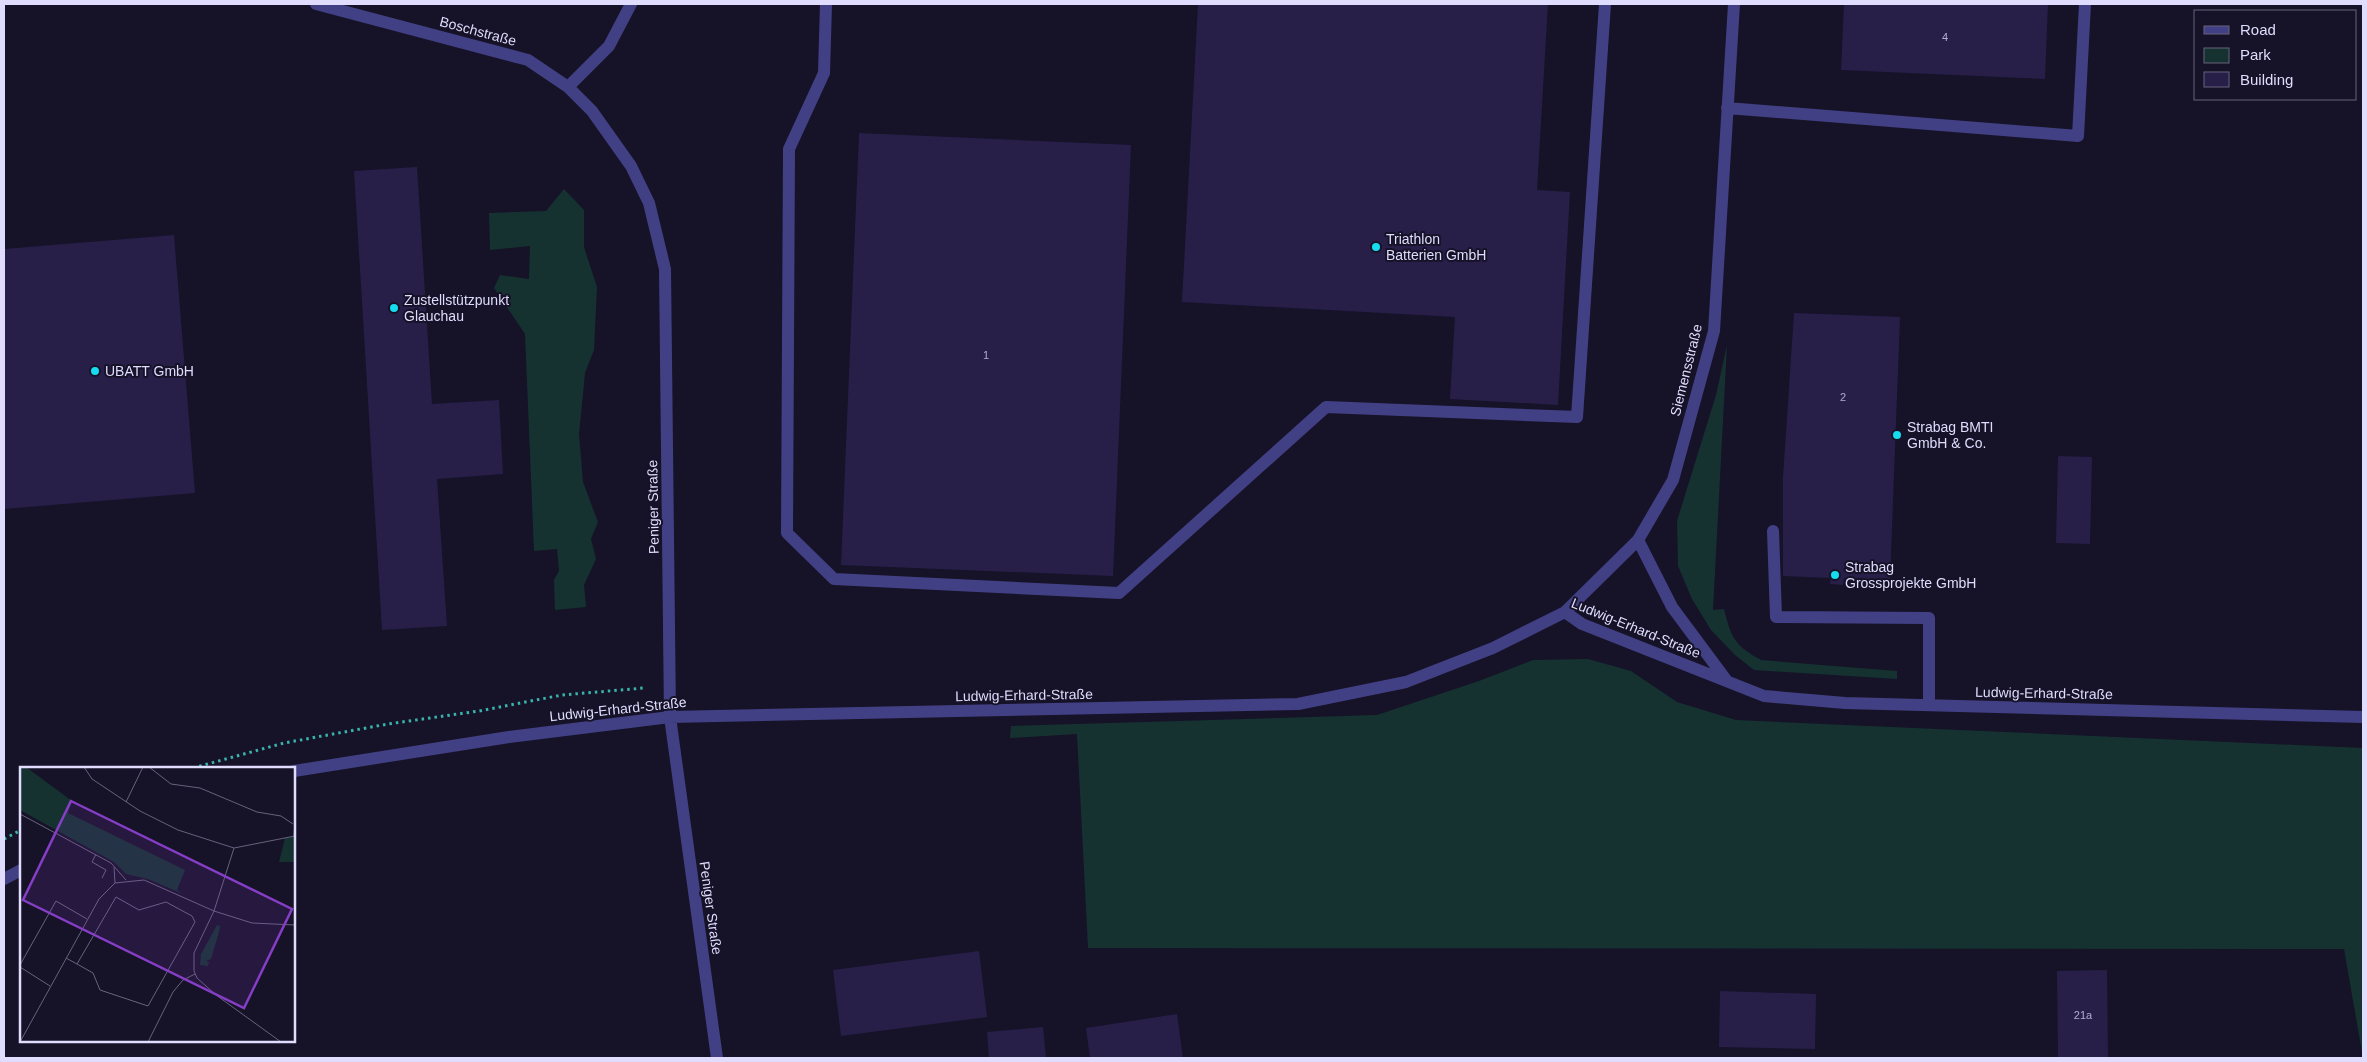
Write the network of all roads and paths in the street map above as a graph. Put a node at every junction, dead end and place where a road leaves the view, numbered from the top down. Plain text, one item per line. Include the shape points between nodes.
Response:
1 (316, 4) edge
2 (631, 4) edge
3 (826, 4) edge
4 (1605, 4) edge
5 (1734, 4) edge
6 (2085, 4) edge
7 (568, 87) junction
8 (1727, 108) junction
9 (1773, 531) dead end
10 (1638, 540) junction
11 (1565, 612) junction
12 (1726, 681) junction
13 (669, 686) junction
14 (1929, 705) junction
15 (670, 717) junction
16 (2363, 717) edge
17 (197, 767) edge
18 (295, 771) edge
19 (20, 830) edge
20 (4, 838) edge
21 (20, 871) edge
22 (4, 879) edge
23 (717, 1058) edge

1 - 7 street, Boschstraße via 528,60
2 - 7 street via 609,46
3 - 4 street via 824,73 789,149 786,532 834,579 1119,593 1326,407 1577,417
5 - 8 street, Siemensstraße
6 - 8 street via 2078,136
7 - 13 street, Peniger Straße via 592,112 631,166 649,203 665,269
8 - 10 street, Siemensstraße via 1714,331 1673,480
9 - 14 street via 1776,617 1928,618
10 - 11 street, Siemensstraße
10 - 12 street, Ludwig-Erhard-Straße via 1672,607
11 - 12 street, Ludwig-Erhard-Straße via 1582,624
11 - 15 street, Ludwig-Erhard-Straße via 1493,648 1406,682 1298,704
12 - 14 street, Ludwig-Erhard-Straße via 1764,696 1845,703
13 - 15 street, Peniger Straße
13 - 17 path via 562,695 388,724 284,743
14 - 16 street, Ludwig-Erhard-Straße
15 - 18 street, Ludwig-Erhard-Straße via 509,737
15 - 23 street, Peniger Straße
19 - 20 path
21 - 22 street

